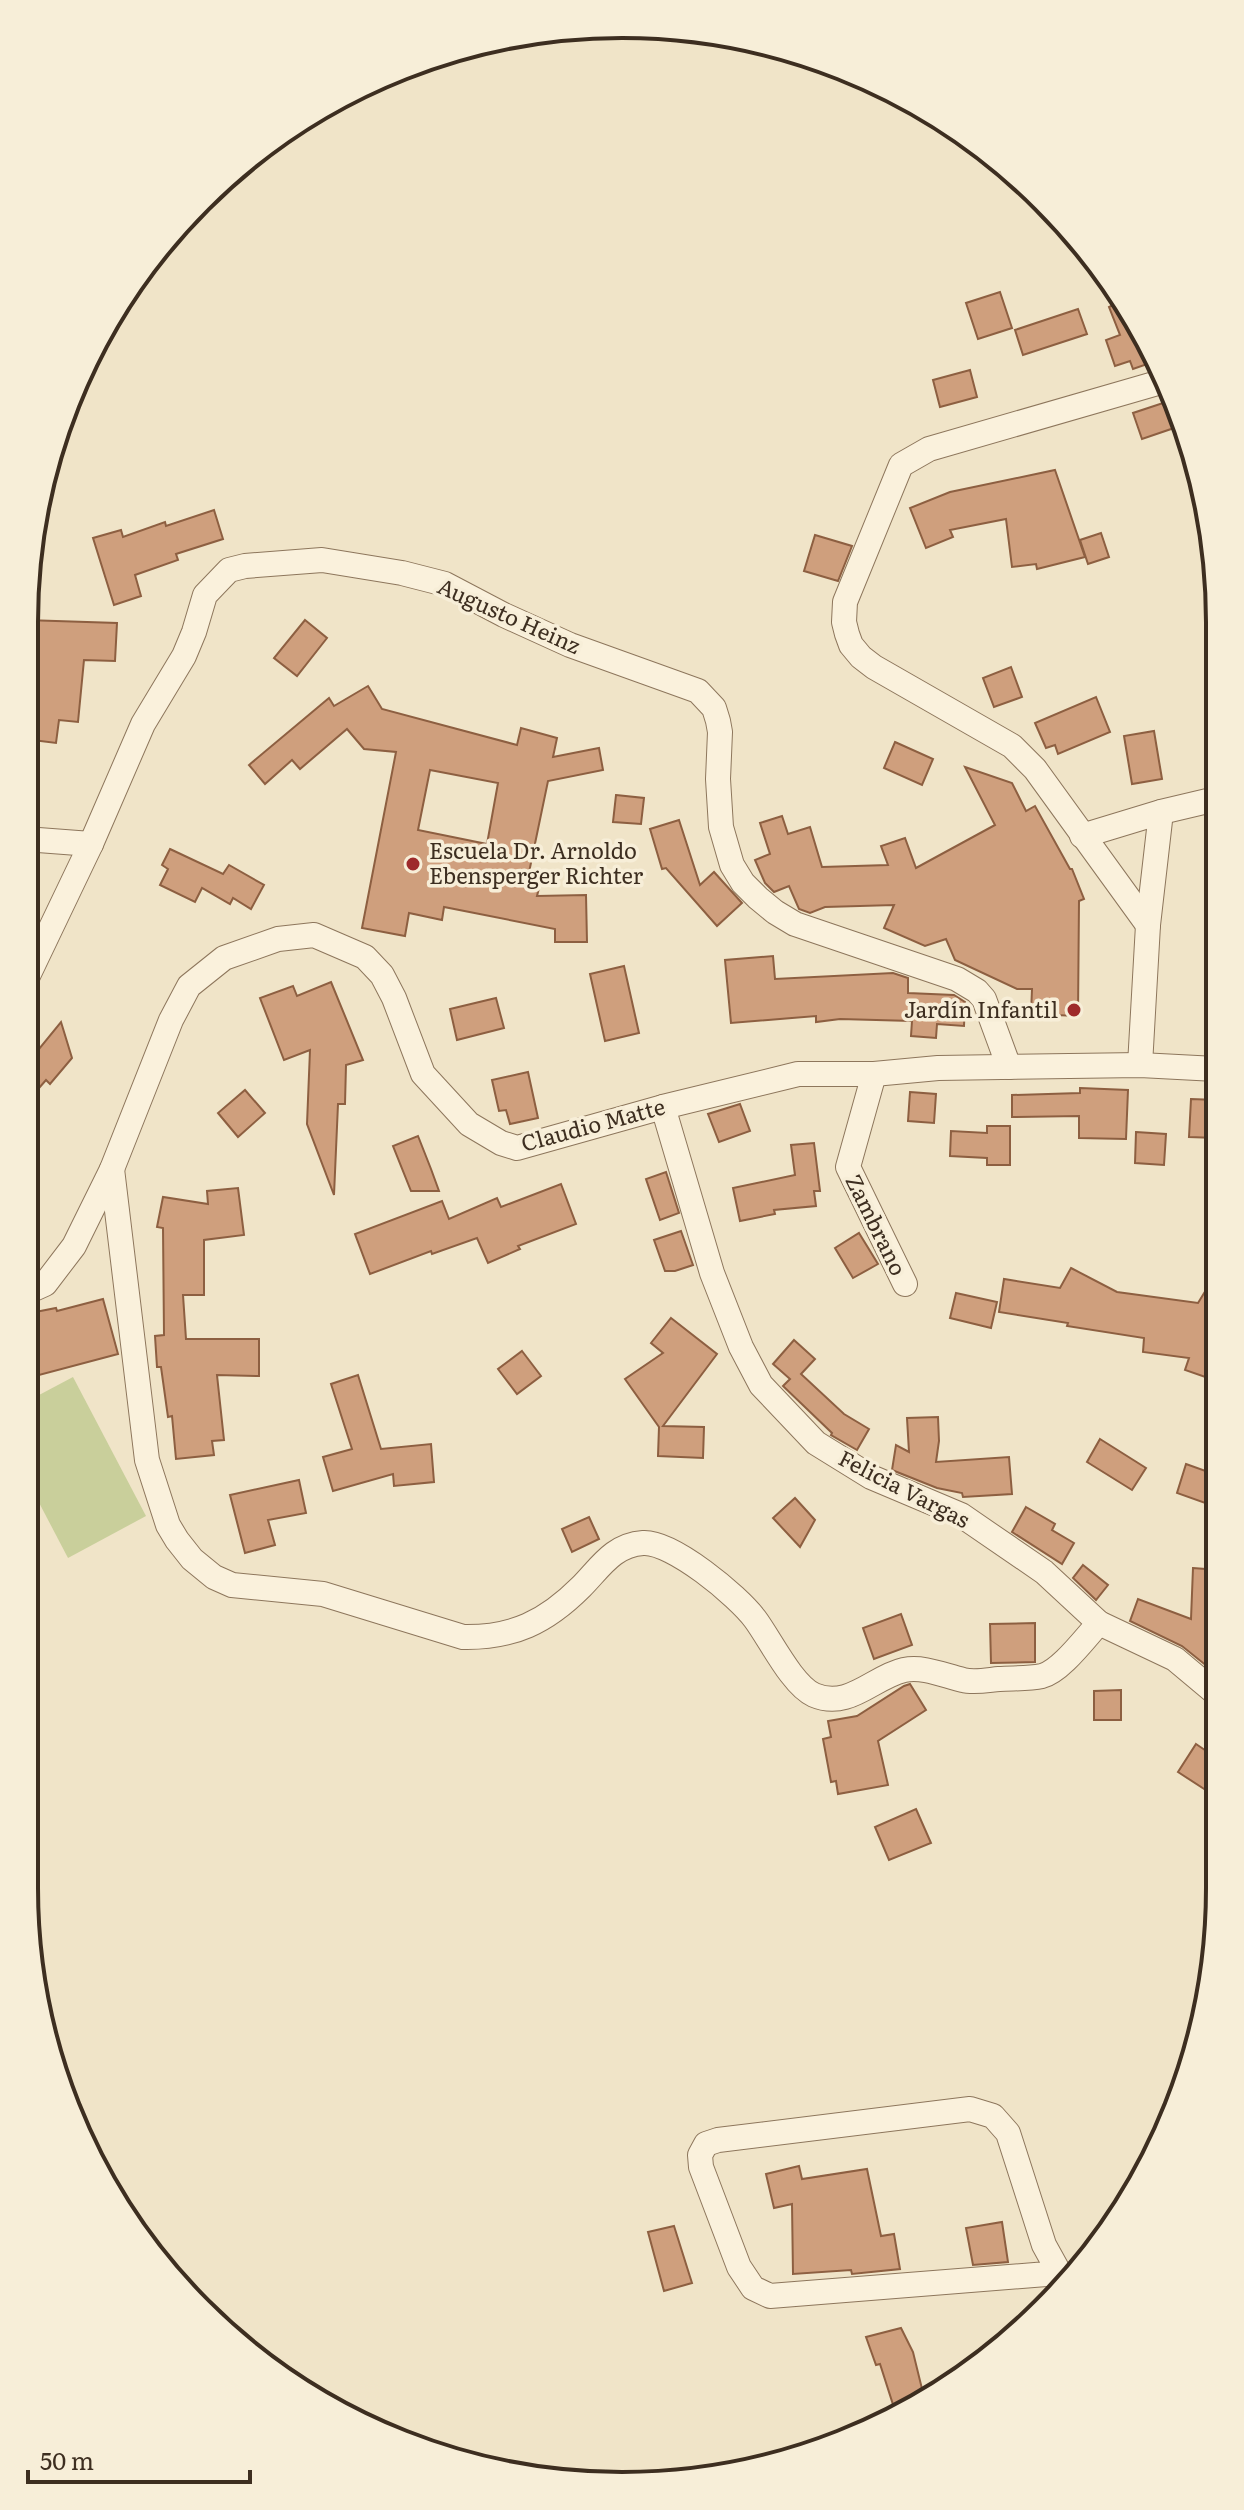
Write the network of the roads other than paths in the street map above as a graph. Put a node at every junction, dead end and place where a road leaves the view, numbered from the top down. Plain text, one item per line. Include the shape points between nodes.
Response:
1 (1155, 383) edge
2 (1206, 801) edge
3 (1161, 812) junction
4 (1082, 836) junction
5 (38, 840) edge
6 (91, 844) junction
7 (1148, 925) junction
8 (38, 955) edge
9 (1140, 1065) junction
10 (1009, 1067) junction
11 (1206, 1068) edge
12 (874, 1074) junction
13 (663, 1107) junction
14 (112, 1169) junction
15 (905, 1284) dead end
16 (38, 1287) edge
17 (1099, 1623) junction
18 (1206, 1685) edge
19 (1060, 2274) edge
20 (1056, 2278) edge

1 - 4 street via 914,456 901,465 845,602 847,634 861,657 1012,746 1035,769
2 - 3 street
3 - 4 street
3 - 7 street
4 - 7 street
5 - 6 street
6 - 8 street, Augusto Heinz
6 - 10 street, Augusto Heinz via 143,724 184,656 205,595 229,570 322,560 402,573 445,584 570,645 698,691 718,721 721,827 743,883 795,924 957,979 977,991 989,1009
7 - 9 street
9 - 10 street, Claudio Matte
9 - 11 street, Claudio Matte
10 - 12 street, Claudio Matte
12 - 13 street, Claudio Matte via 798,1074
12 - 15 street, Zambrano via 848,1167
13 - 14 street, Claudio Matte via 517,1148 501,1143 469,1124 423,1074 394,998 374,965 331,941 299,935 224,958 189,986
13 - 17 street, Felicia Vargas via 712,1273 761,1385 816,1443 871,1477 961,1515 1044,1572
14 - 16 street, Claudio Matte via 74,1246
14 - 17 street, Claudio Matte via 147,1460 168,1525 192,1559 214,1577 232,1585 323,1594 463,1637 487,1638 542,1620 618,1551 657,1544 741,1601 791,1672 811,1694 822,1697 858,1694 906,1670 967,1681 1040,1676 1055,1670
17 - 18 street, Felicia Vargas via 1175,1659
19 - 20 street via 1044,2245 1008,2133 981,2111 718,2140 706,2144 700,2155 739,2267 753,2288 770,2296

